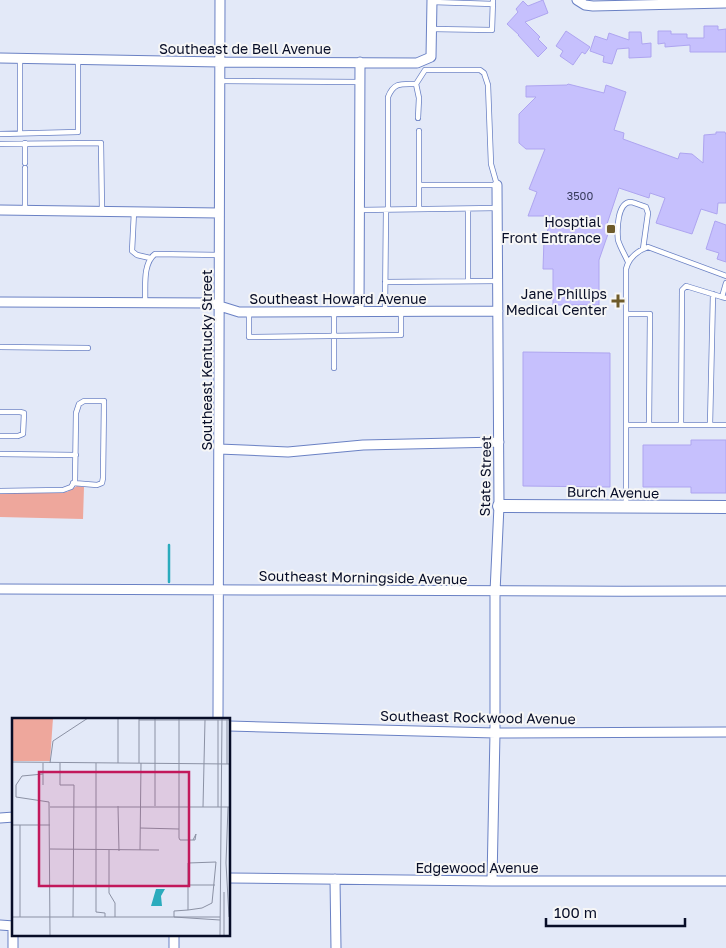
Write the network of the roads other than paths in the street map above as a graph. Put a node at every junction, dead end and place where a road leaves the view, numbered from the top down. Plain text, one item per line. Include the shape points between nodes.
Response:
1 (220, 0) edge
2 (432, 1) edge
3 (577, 1) edge
4 (493, 2) edge
5 (722, 2) edge
6 (432, 29) junction
7 (0, 58) edge
8 (20, 59) junction
9 (78, 60) junction
10 (220, 62) junction
11 (360, 62) junction
12 (220, 81) junction
13 (360, 82) junction
14 (416, 84) junction
15 (418, 118) dead end
16 (419, 131) dead end
17 (20, 133) junction
18 (0, 134) edge
19 (25, 143) junction
20 (0, 144) edge
21 (419, 185) junction
22 (497, 185) junction
23 (498, 208) junction
24 (419, 209) junction
25 (468, 209) junction
26 (0, 210) edge
27 (25, 210) junction
28 (359, 210) junction
29 (387, 210) junction
30 (102, 211) junction
31 (134, 212) junction
32 (219, 213) junction
33 (643, 249) junction
34 (220, 255) junction
35 (150, 258) junction
36 (628, 262) junction
37 (726, 276) edge
38 (468, 281) junction
39 (498, 281) junction
40 (386, 282) junction
41 (726, 282) edge
42 (713, 294) junction
43 (724, 298) edge
44 (0, 302) edge
45 (145, 303) junction
46 (220, 306) junction
47 (334, 311) junction
48 (359, 311) junction
49 (386, 311) junction
50 (401, 311) junction
51 (498, 311) junction
52 (249, 312) junction
53 (626, 314) junction
54 (334, 336) junction
55 (0, 347) edge
56 (88, 348) dead end
57 (334, 368) dead end
58 (0, 412) edge
59 (626, 425) junction
60 (649, 425) junction
61 (680, 425) junction
62 (710, 425) junction
63 (726, 425) edge
64 (0, 436) edge
65 (499, 442) junction
66 (219, 449) junction
67 (0, 454) edge
68 (76, 455) junction
69 (74, 484) junction
70 (0, 491) edge
71 (499, 506) junction
72 (626, 508) junction
73 (726, 508) edge
74 (0, 589) edge
75 (218, 589) junction
76 (726, 591) edge
77 (495, 592) junction
78 (218, 718) edge
79 (230, 726) edge
80 (495, 732) junction
81 (726, 732) edge
82 (230, 878) edge
83 (335, 879) junction
84 (492, 881) junction
85 (726, 881) edge
86 (336, 948) edge

1 - 10 street, Southeast Kentucky Street
2 - 4 lane
2 - 6 street, Southeast de Bell Avenue
3 - 5 street via 593,6
4 - 6 lane via 492,30
6 - 11 street, Southeast de Bell Avenue via 431,57 425,61
7 - 8 street, Southeast de Bell Avenue
8 - 9 street, Southeast de Bell Avenue
8 - 17 lane
9 - 10 street, Southeast de Bell Avenue
9 - 17 lane via 78,132
10 - 11 street, Southeast de Bell Avenue
10 - 12 street, Southeast Kentucky Street
11 - 13 street
12 - 13 lane
12 - 32 street, Southeast Kentucky Street
13 - 28 street
14 - 15 lane
14 - 22 lane, State Street via 425,70 472,69 484,73 491,164
14 - 29 lane via 396,85 388,97
16 - 21 lane
17 - 18 lane
19 - 20 lane
19 - 27 lane
19 - 30 lane via 101,143
21 - 22 lane
21 - 24 lane
22 - 23 street, State Street
23 - 25 lane
23 - 39 street, State Street
24 - 25 lane
24 - 29 lane
25 - 38 lane
26 - 27 street
27 - 30 street
28 - 29 lane
28 - 48 street
29 - 40 lane
30 - 31 street
31 - 32 street
31 - 35 lane via 132,251
32 - 34 street, Southeast Kentucky Street
33 - 36 lane
33 - 36 lane via 648,213 646,207 628,203 621,211 618,230 618,241
33 - 37 lane via 648,247
34 - 35 lane via 155,254
34 - 46 street, Southeast Kentucky Street
35 - 45 lane
36 - 53 lane
38 - 39 lane
38 - 40 lane
39 - 51 street, State Street
40 - 49 lane
41 - 43 lane
42 - 43 lane
42 - 61 lane via 686,286 682,290
42 - 62 lane
44 - 45 street, Southeast Howard Avenue
45 - 46 street, Southeast Howard Avenue via 210,303
46 - 52 street, Southeast Howard Avenue
46 - 66 street, Southeast Kentucky Street
47 - 48 street, Southeast Howard Avenue
47 - 52 street, Southeast Howard Avenue
47 - 54 lane
48 - 49 street, Southeast Howard Avenue
49 - 50 street, Southeast Howard Avenue
50 - 51 street, Southeast Howard Avenue
50 - 54 lane via 401,335
51 - 65 street, State Street
52 - 54 lane via 249,337
53 - 59 lane
53 - 60 lane via 650,314
54 - 57 lane
55 - 56 lane
58 - 64 lane via 24,413 23,434
59 - 60 lane
59 - 72 lane
60 - 61 lane
61 - 62 lane
62 - 63 lane
65 - 66 street via 288,452
65 - 71 street, State Street
66 - 75 street, Southeast Kentucky Street
67 - 68 lane
68 - 69 lane
68 - 69 lane via 78,404 84,400 104,401 102,482 97,485
69 - 70 lane via 63,490
71 - 72 street, Burch Avenue
71 - 77 street, State Street
72 - 73 street, Burch Avenue
74 - 75 street, Southeast Morningside Avenue
75 - 77 street, Southeast Morningside Avenue
75 - 78 street, Southeast Kentucky Street
76 - 77 street, Southeast Morningside Avenue
77 - 80 street, State Street
79 - 80 street, Southeast Rockwood Avenue
80 - 81 street, Southeast Rockwood Avenue
80 - 84 street, State Street
82 - 83 street, Edgewood Avenue
83 - 84 street, Edgewood Avenue
83 - 86 street
84 - 85 street, Edgewood Avenue

